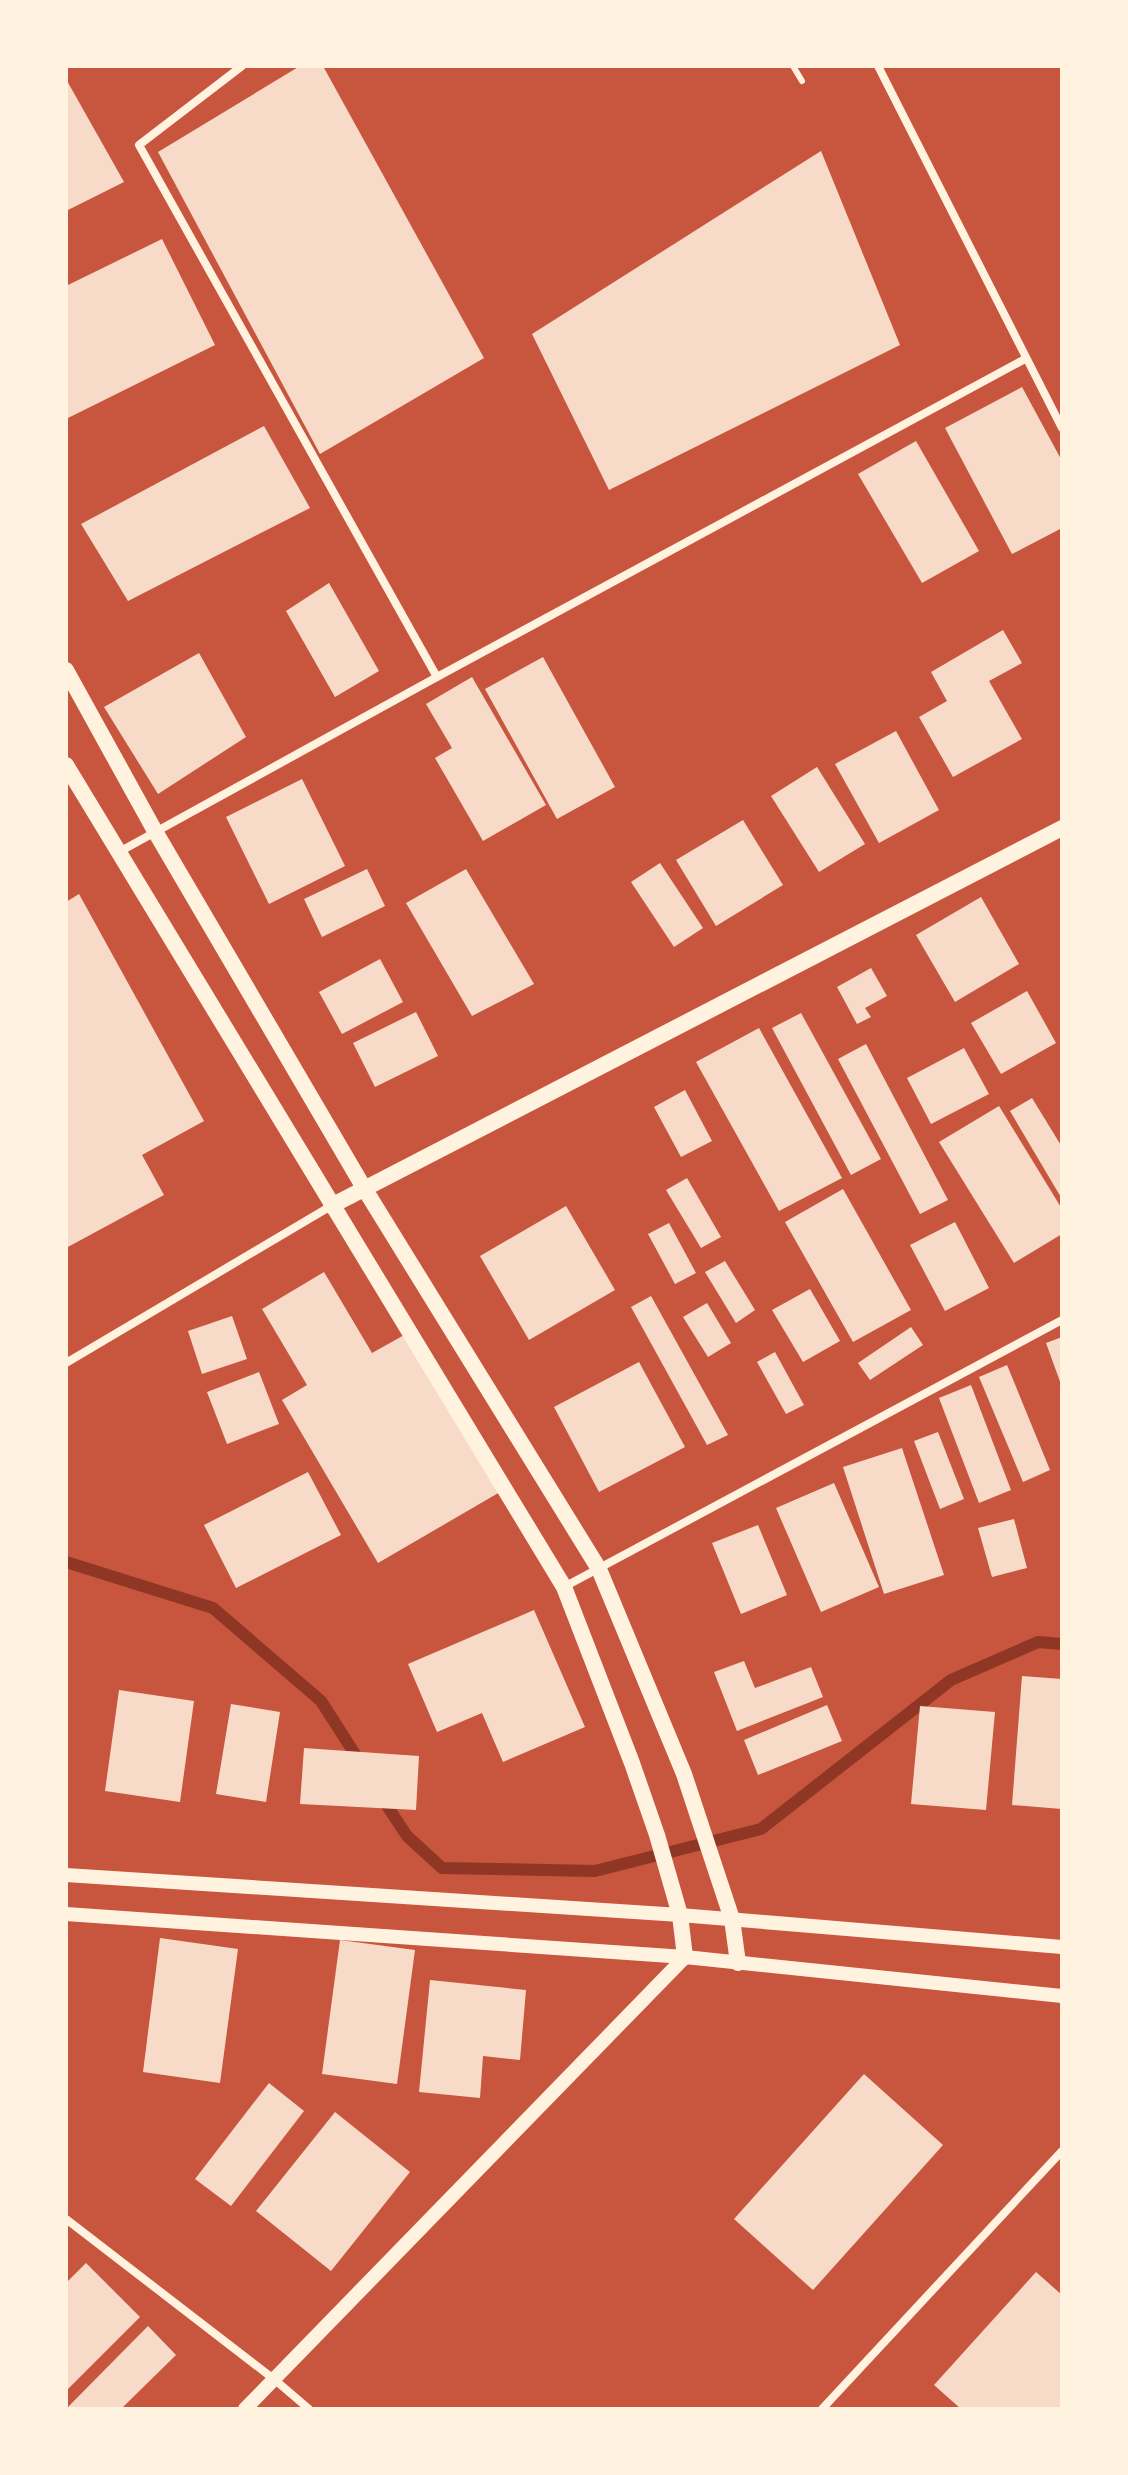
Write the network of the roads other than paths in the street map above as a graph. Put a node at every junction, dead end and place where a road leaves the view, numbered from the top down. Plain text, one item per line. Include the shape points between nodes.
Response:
1 (242, 66) edge
2 (793, 66) edge
3 (878, 66) edge
4 (802, 81) dead end
5 (1025, 359) junction
6 (1062, 428) edge
7 (66, 670) edge
8 (437, 677) junction
9 (66, 765) edge
10 (1062, 828) edge
11 (156, 833) junction
12 (118, 853) junction
13 (364, 1188) junction
14 (331, 1206) junction
15 (1062, 1320) edge
16 (66, 1363) edge
17 (599, 1569) junction
18 (564, 1587) junction
19 (66, 1875) edge
20 (66, 1914) edge
21 (680, 1915) junction
22 (732, 1919) junction
23 (1062, 1947) edge
24 (685, 1957) junction
25 (738, 1963) junction
26 (1062, 1996) edge
27 (1062, 2151) edge
28 (66, 2219) edge
29 (275, 2380) junction
30 (245, 2409) edge
31 (309, 2409) edge
32 (822, 2409) edge

1 - 8 street via 139,145
2 - 4 lane
3 - 5 street
5 - 6 street
5 - 8 street
7 - 11 main road
8 - 11 street
9 - 12 main road
10 - 13 main road
11 - 12 street
11 - 13 main road
12 - 14 main road
13 - 14 main road
13 - 17 main road
14 - 16 street
14 - 18 main road
15 - 17 street
17 - 18 street
17 - 22 main road via 684,1774
18 - 21 main road via 632,1763
19 - 21 street
20 - 24 street
21 - 22 street
21 - 24 main road
22 - 23 street
22 - 25 main road
24 - 25 street
24 - 29 street
25 - 26 street
27 - 32 street
28 - 29 street
29 - 30 street
29 - 31 street

